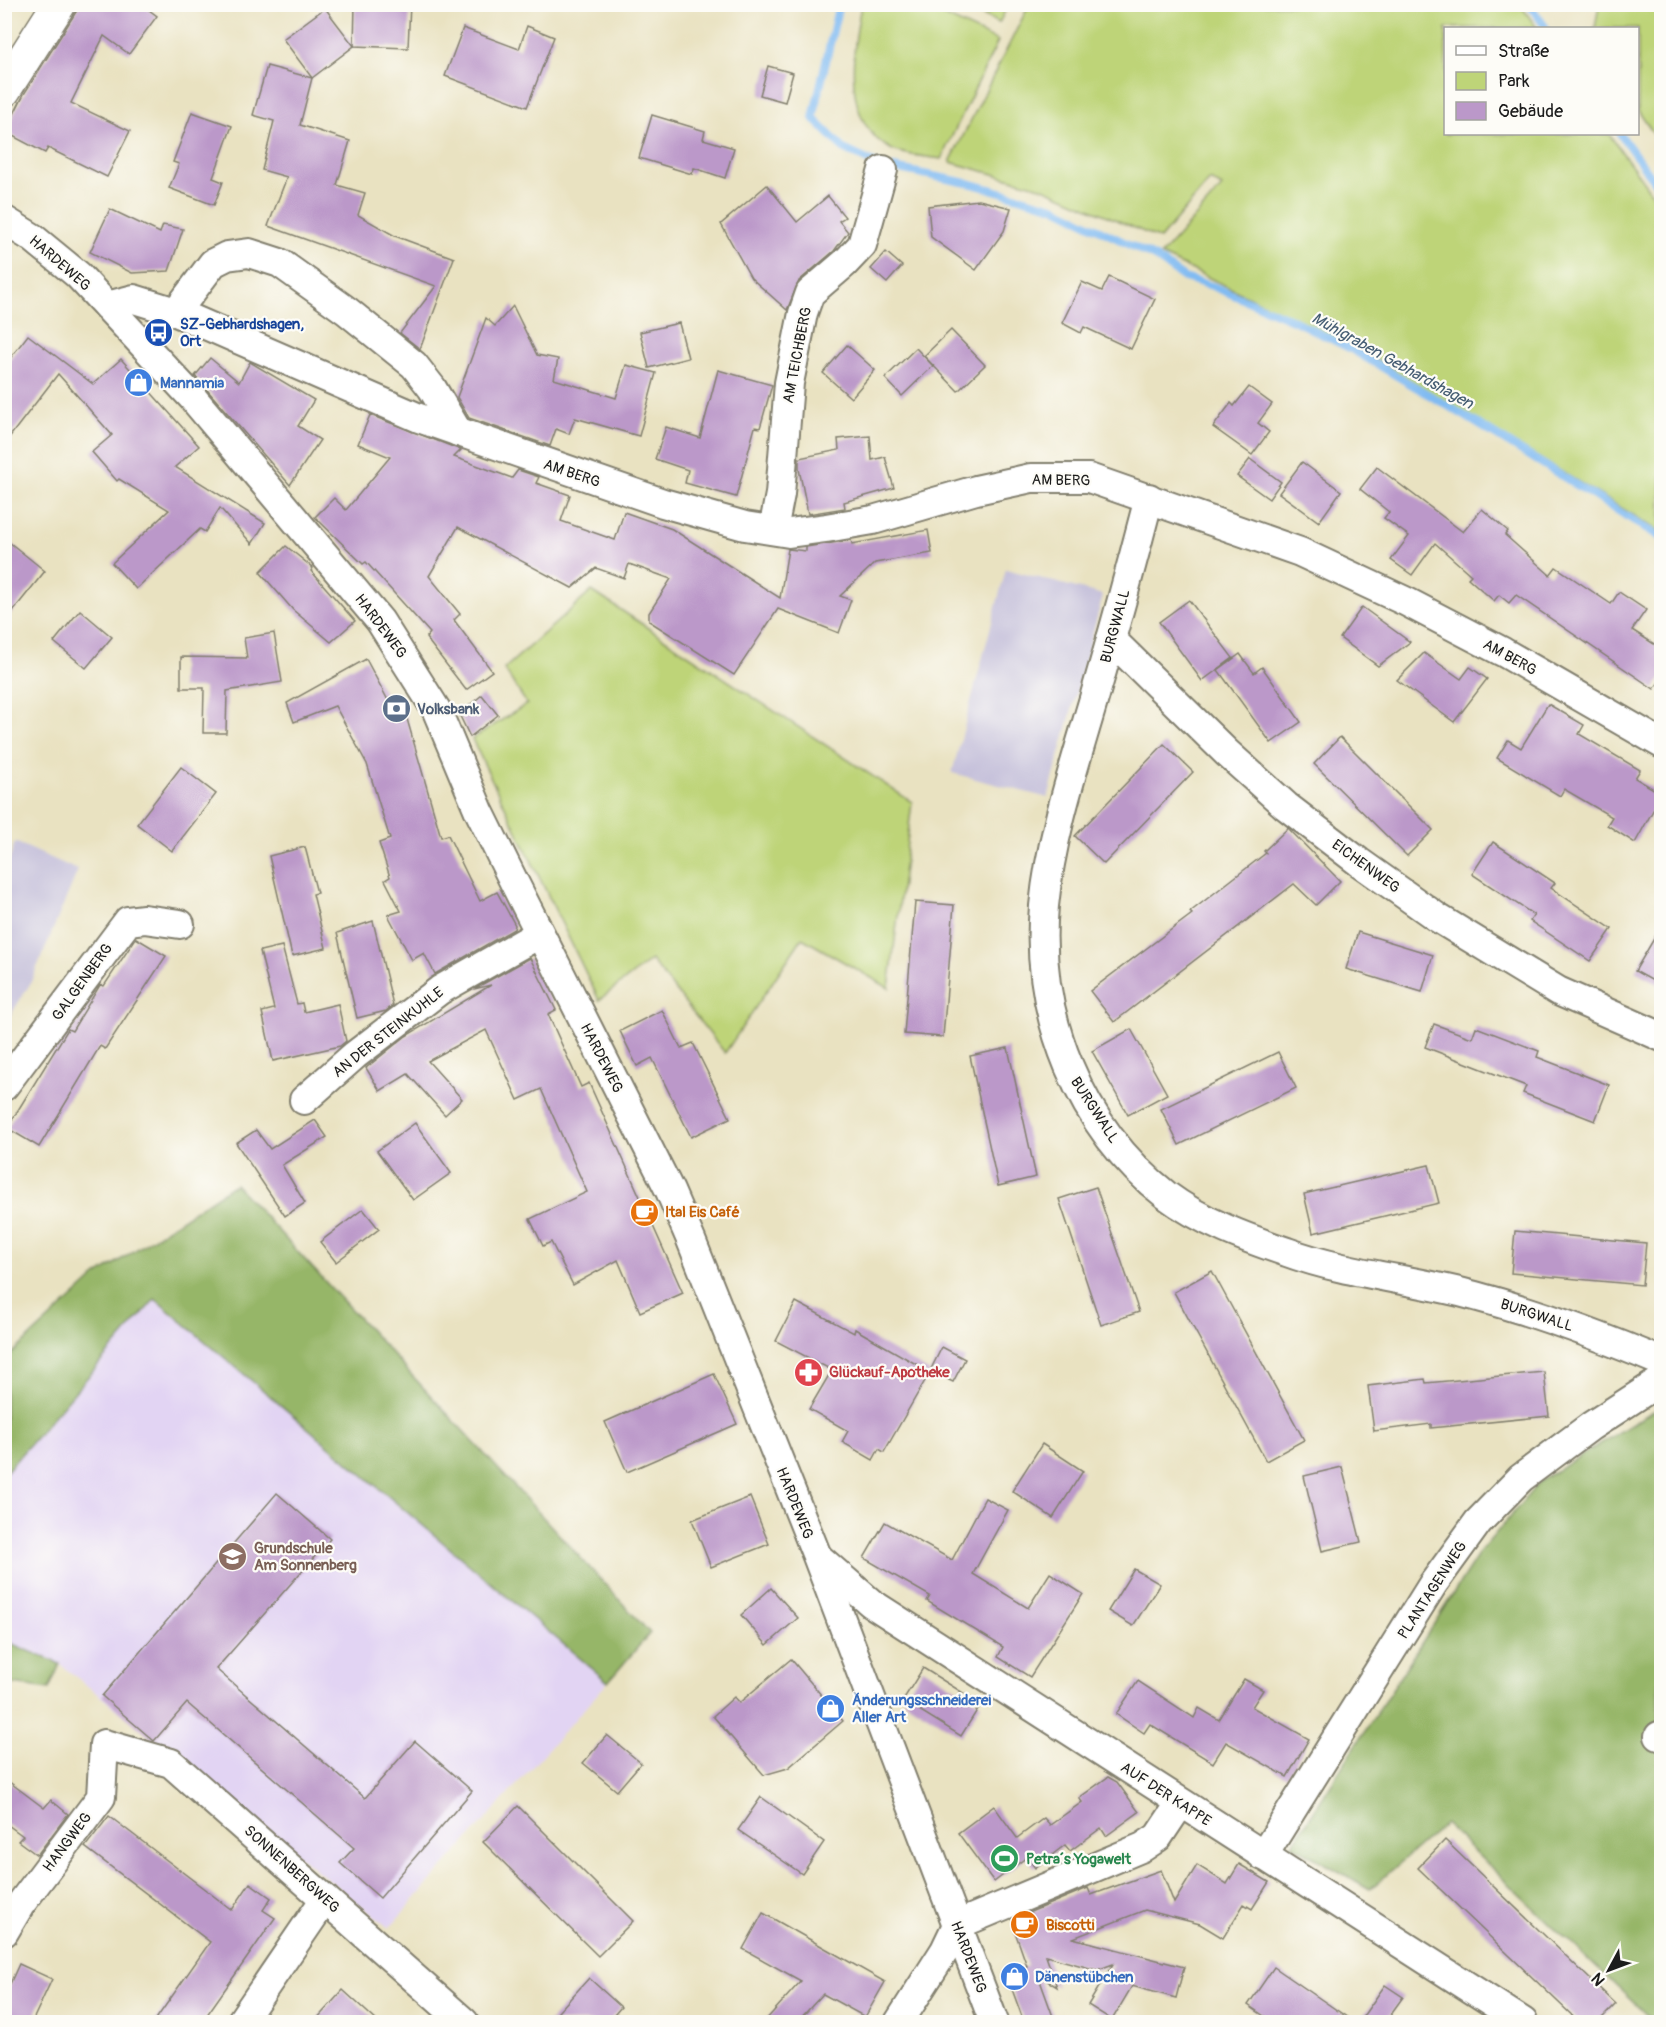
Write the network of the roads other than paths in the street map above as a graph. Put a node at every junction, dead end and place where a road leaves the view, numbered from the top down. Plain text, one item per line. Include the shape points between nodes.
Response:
1 (59, 4) edge
2 (4, 90) edge
3 (883, 170) dead end
4 (4, 220) edge
5 (107, 306) junction
6 (176, 312) junction
7 (458, 432) junction
8 (1149, 498) junction
9 (773, 530) junction
10 (1112, 639) junction
11 (1662, 744) edge
12 (180, 924) dead end
13 (539, 934) junction
14 (1662, 1037) edge
15 (4, 1086) edge
16 (304, 1100) dead end
17 (1662, 1362) edge
18 (1662, 1380) edge
19 (817, 1556) junction
20 (104, 1744) joint
21 (1180, 1804) junction
22 (1263, 1856) junction
23 (325, 1899) junction
24 (957, 1925) junction
25 (4, 1932) edge
26 (241, 2022) edge
27 (464, 2022) edge
28 (899, 2022) edge
29 (994, 2022) edge
30 (1523, 2022) edge

1 - 2 main road
3 - 9 street, AM TEICHBERG via 862,245 810,293 803,313 789,383 780,494
4 - 5 street, HARDEWEG via 78,275
5 - 6 street, AM BERG via 134,299
5 - 13 street, HARDEWEG via 192,397 380,621 437,711 479,811
6 - 7 street, AM BERG via 354,392
6 - 7 street via 213,263 226,256 249,253 280,263 414,365
7 - 9 street, AM BERG via 663,503 725,522
8 - 9 street, AM BERG via 1089,478 1031,478 873,520 789,533
8 - 10 street, BURGWALL
8 - 11 street, AM BERG via 1300,552 1407,602 1503,652
10 - 14 street, EICHENWEG via 1227,753 1286,806 1359,862 1438,918 1558,991
10 - 17 street, BURGWALL via 1053,848 1043,948 1055,1030 1071,1074 1112,1140 1166,1195 1223,1228 1302,1257 1514,1307
12 - 15 street, GALGENBERG via 128,921
13 - 16 street, AN DER STEINKUHLE via 440,990
13 - 19 street, HARDEWEG via 670,1191
18 - 22 street, PLANTAGENWEG via 1521,1478 1478,1522 1433,1584
19 - 21 street, AUF DER KAPPE via 871,1603
19 - 24 street, HARDEWEG
20 - 23 street, SONNENBERGWEG via 171,1763
20 - 25 street, HANGWEG via 101,1797
21 - 22 street, AUF DER KAPPE
21 - 24 street via 1158,1837 1143,1847
22 - 30 street, AUF DER KAPPE
23 - 26 street
23 - 27 street, SONNENBERGWEG
24 - 28 street
24 - 29 street, HARDEWEG

